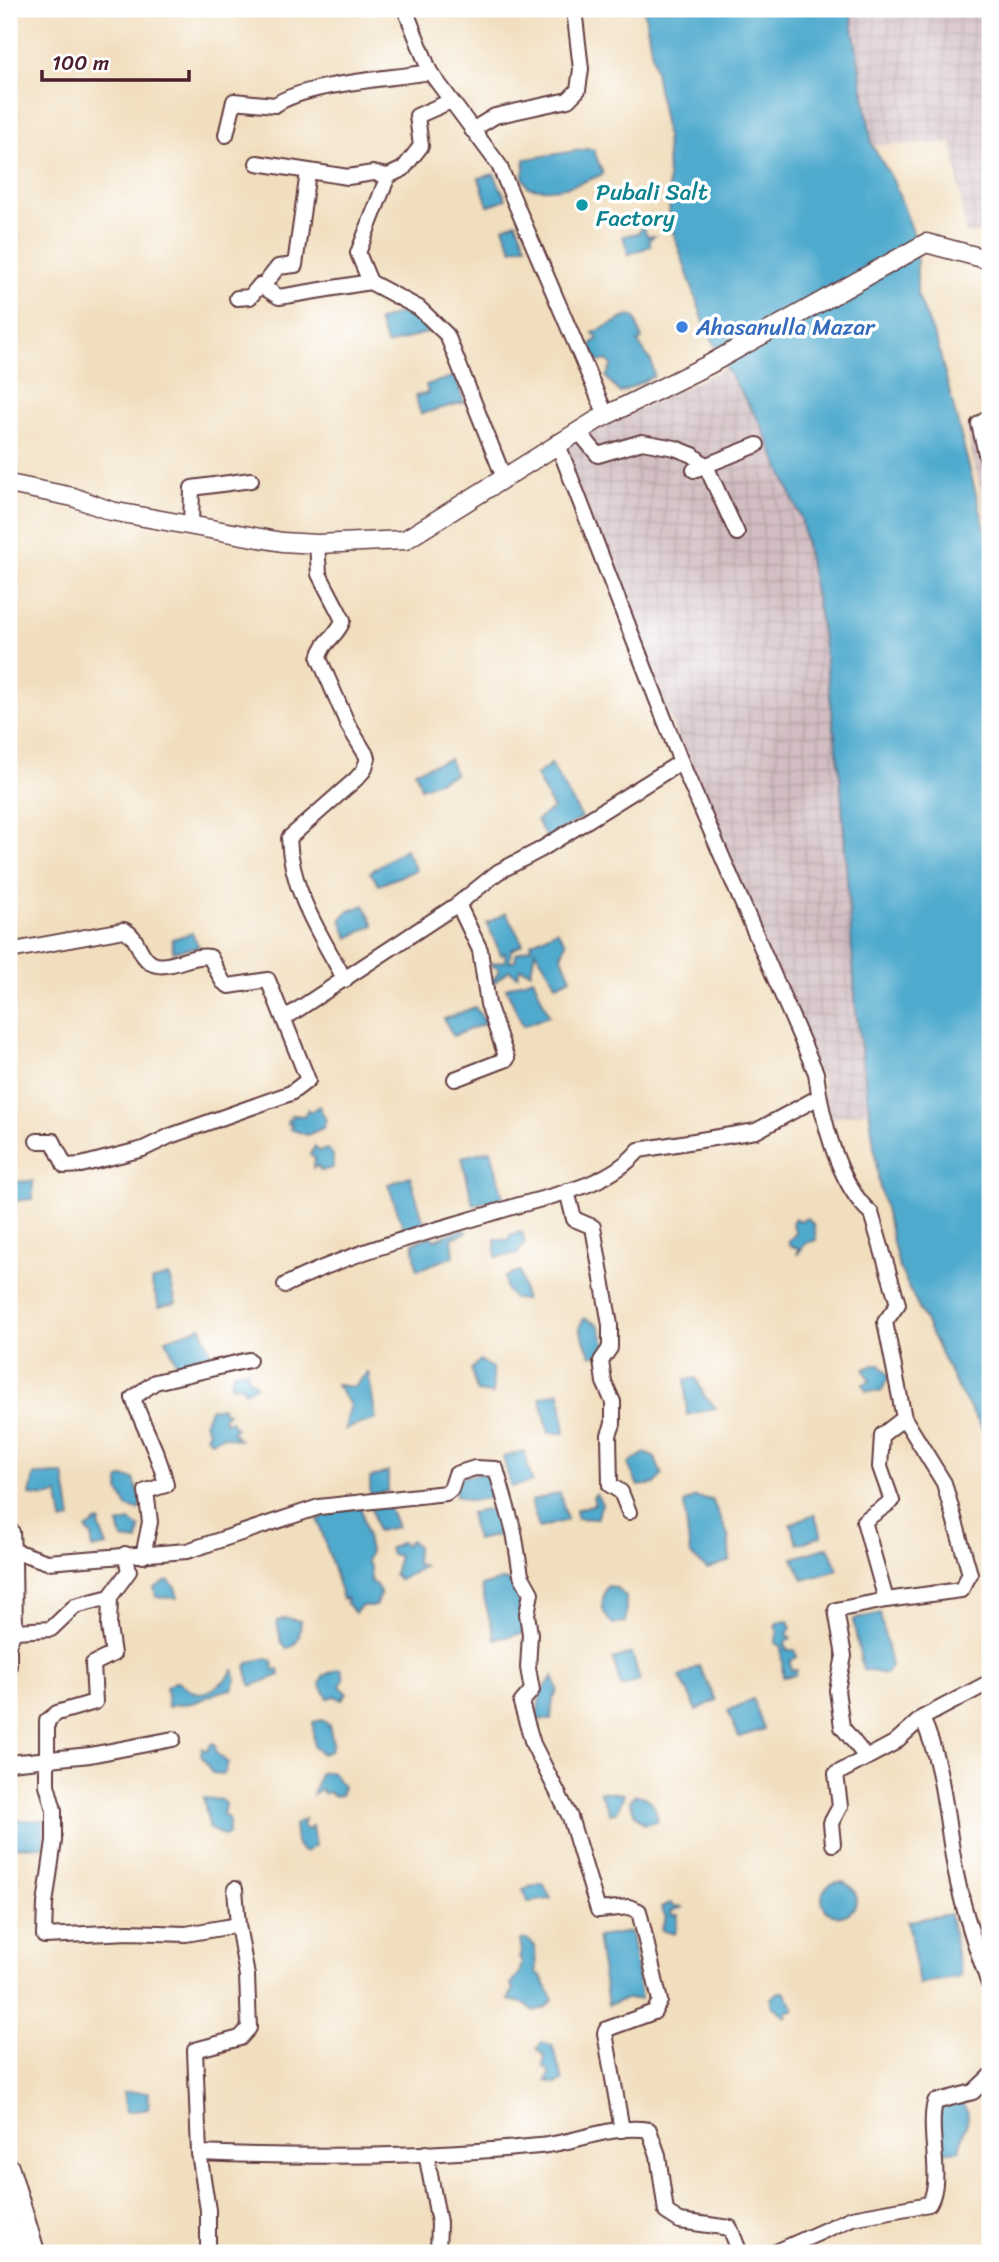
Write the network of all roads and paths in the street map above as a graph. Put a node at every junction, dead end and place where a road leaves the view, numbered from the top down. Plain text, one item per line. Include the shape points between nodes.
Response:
1 (405, 9) edge
2 (574, 9) edge
3 (430, 72) junction
4 (451, 101) junction
5 (472, 130) junction
6 (226, 135) dead end
7 (257, 163) dead end
8 (308, 172) junction
9 (388, 177) junction
10 (990, 260) edge
11 (370, 282) junction
12 (263, 286) junction
13 (237, 298) dead end
14 (606, 415) junction
15 (990, 417) edge
16 (578, 430) junction
17 (557, 442) junction
18 (757, 445) dead end
19 (700, 468) junction
20 (990, 471) edge
21 (504, 478) junction
22 (251, 480) dead end
23 (9, 484) edge
24 (191, 526) junction
25 (737, 533) dead end
26 (317, 544) junction
27 (681, 762) junction
28 (458, 904) junction
29 (9, 951) edge
30 (345, 980) junction
31 (285, 1018) junction
32 (455, 1079) dead end
33 (819, 1097) junction
34 (37, 1141) dead end
35 (568, 1191) junction
36 (285, 1285) dead end
37 (249, 1360) dead end
38 (904, 1418) junction
39 (629, 1512) dead end
40 (9, 1529) edge
41 (11, 1552) edge
42 (125, 1554) junction
43 (143, 1556) junction
44 (110, 1597) junction
45 (886, 1600) junction
46 (12, 1637) edge
47 (9, 1651) edge
48 (9, 1666) edge
49 (990, 1682) edge
50 (922, 1718) junction
51 (173, 1739) dead end
52 (866, 1757) junction
53 (48, 1758) junction
54 (9, 1763) edge
55 (833, 1844) dead end
56 (235, 1889) dead end
57 (238, 1924) junction
58 (990, 1987) edge
59 (990, 2076) edge
60 (622, 2130) junction
61 (199, 2153) junction
62 (426, 2153) junction
63 (9, 2168) edge
64 (9, 2229) edge
65 (16, 2253) edge
66 (35, 2253) edge
67 (208, 2253) edge
68 (438, 2253) edge
69 (740, 2253) edge
70 (774, 2253) edge

1 - 3 street
2 - 5 street via 581,69 578,90 568,100 495,116
3 - 4 street
3 - 6 street via 311,91 275,105 234,101
4 - 5 street
4 - 9 street via 417,116 421,146 403,169
5 - 14 street via 499,165
7 - 8 street
8 - 9 street
8 - 12 street via 295,265 278,267
9 - 11 street via 358,253
10 - 14 main road via 926,243 710,364
11 - 12 street via 279,297
11 - 21 street via 419,307 447,335
12 - 13 street via 250,297
14 - 16 main road
15 - 20 street via 979,425
16 - 17 main road
16 - 19 street via 598,456 642,442 694,455
17 - 21 main road
17 - 27 street
18 - 19 street
19 - 25 street
21 - 26 main road via 405,540
22 - 24 street via 192,488
23 - 24 main road
24 - 26 main road
26 - 30 street via 319,574 343,620 341,628 326,640 319,658 368,758 356,779 289,838 290,860 305,908
27 - 28 street via 498,872
27 - 33 street via 816,1073
28 - 30 street
28 - 32 street via 480,950 488,1004 508,1059
29 - 31 street via 124,930 133,934 148,962 159,966 201,955 210,957 229,986 268,980
30 - 31 street
31 - 34 street via 308,1080 291,1093 142,1149 81,1165 65,1166 53,1141
33 - 35 street via 756,1131 639,1150 625,1166
33 - 38 street via 849,1183 860,1204 871,1213 898,1304 885,1322
35 - 36 street via 377,1250
35 - 39 street via 574,1219 593,1227 605,1289 610,1348 601,1361 613,1402 610,1485 621,1493
37 - 43 street via 155,1382 133,1398 166,1485 146,1491 149,1522
38 - 45 street via 882,1435 880,1467 892,1501 864,1521
38 - 45 street via 944,1483 970,1574 961,1590
40 - 41 street
41 - 42 street via 47,1562
41 - 46 street
42 - 43 street
42 - 44 street via 129,1571
43 - 60 street via 187,1550 319,1507 446,1493 456,1474 475,1468 500,1472 521,1575 531,1593 527,1668 532,1690 521,1703 533,1744 570,1817 598,1910 629,1907 639,1911 660,2001 654,2012 605,2033
44 - 46 street via 75,1606 51,1629
44 - 53 street via 109,1628 115,1650 93,1664 95,1702 57,1713 47,1721
45 - 52 street via 836,1611 844,1656 837,1690 842,1727
47 - 48 street
49 - 50 street
50 - 52 street via 894,1743
50 - 58 street via 935,1746 957,1877
51 - 53 street
52 - 55 street via 836,1774 840,1806 831,1823
53 - 54 street
53 - 57 street via 54,1840 44,1936 186,1934
56 - 57 street
57 - 61 street via 249,2028 240,2038 195,2050
59 - 70 street via 973,2092 935,2102 931,2119 936,2193 929,2204 852,2218
60 - 62 street via 542,2146
60 - 69 street via 649,2130 658,2155 666,2212 680,2221 730,2228
61 - 62 street via 285,2157
61 - 67 street via 208,2210
62 - 68 street via 439,2223
63 - 66 highway
64 - 65 highway

